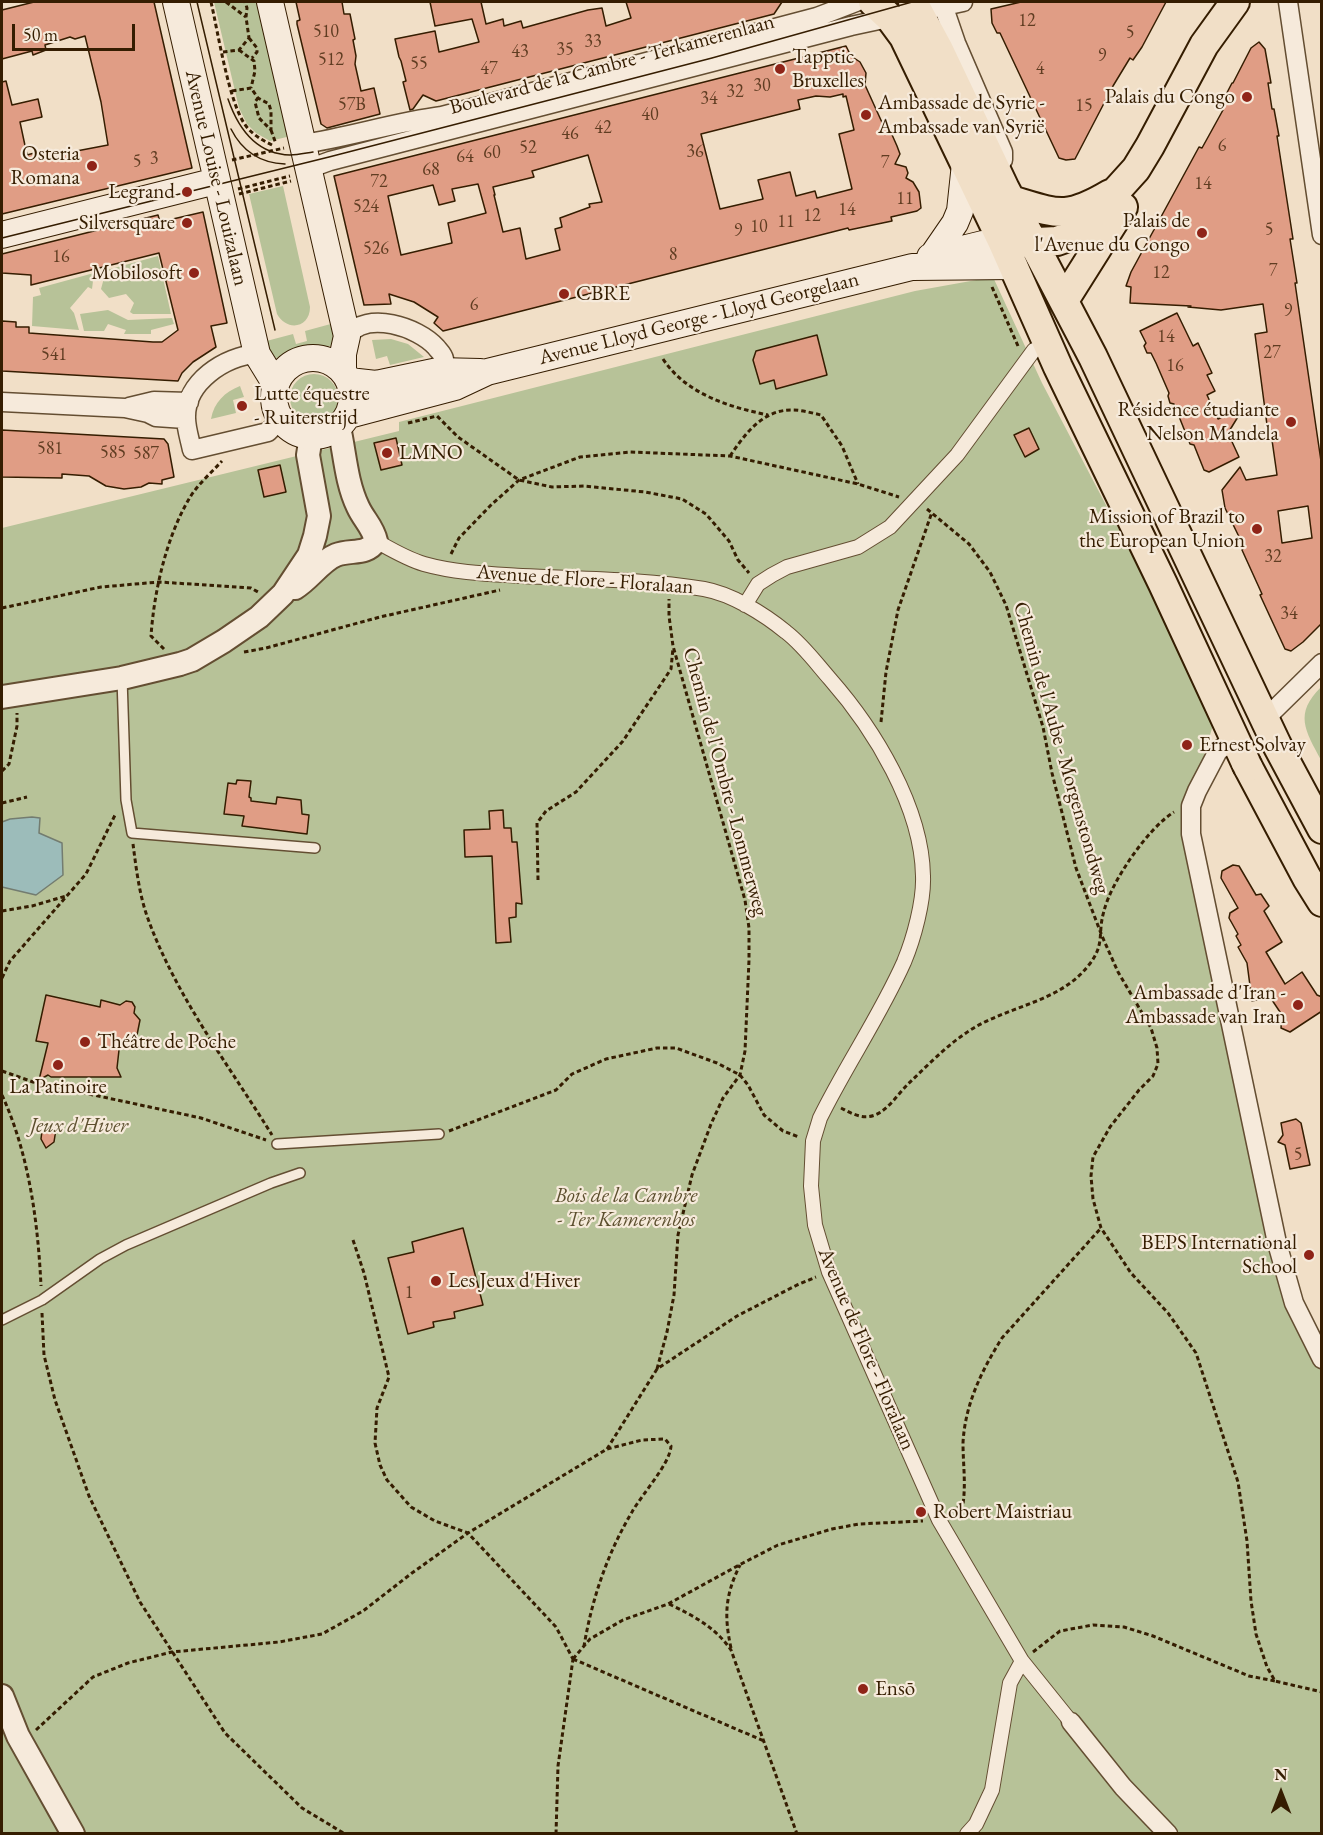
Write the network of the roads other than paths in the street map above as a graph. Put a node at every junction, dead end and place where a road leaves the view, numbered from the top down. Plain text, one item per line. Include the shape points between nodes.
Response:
1 (176, 2) edge
2 (270, 2) edge
3 (856, 2) edge
4 (963, 2) edge
5 (1213, 2) edge
6 (1235, 2) edge
7 (1288, 2) edge
8 (929, 5) edge
9 (882, 10) edge
10 (1204, 45) junction
11 (303, 144) junction
12 (965, 164) junction
13 (1136, 169) junction
14 (303, 174) junction
15 (225, 188) junction
16 (1117, 190) junction
17 (1008, 194) junction
18 (2, 235) edge
19 (1322, 235) edge
20 (1041, 254) junction
21 (1008, 255) junction
22 (923, 261) junction
23 (1086, 266) junction
24 (1065, 299) junction
25 (347, 336) junction
26 (1034, 350) dead end
27 (257, 354) junction
28 (438, 371) junction
29 (487, 372) junction
30 (346, 376) junction
31 (276, 385) junction
32 (2, 402) edge
33 (187, 411) junction
34 (281, 419) junction
35 (344, 421) junction
36 (311, 436) junction
37 (376, 541) junction
38 (283, 594) junction
39 (746, 605) junction
40 (1322, 663) edge
41 (122, 678) junction
42 (9, 695) edge
43 (1265, 720) junction
44 (1243, 756) junction
45 (1320, 825) edge
46 (315, 848) dead end
47 (1322, 902) edge
48 (439, 1134) road end
49 (277, 1144) road end
50 (300, 1173) dead end
51 (2, 1320) edge
52 (1322, 1359) edge
53 (1022, 1661) junction
54 (2, 1696) edge
55 (1071, 1722) joint
56 (73, 1833) edge
57 (967, 1833) edge
58 (1168, 1833) edge

1 - 15 main road, Avenue Louise - Louizalaan
2 - 11 main road
3 - 11 street, Boulevard de la Cambre - Terkamerenlaan via 818,17 442,116
4 - 8 street, Boulevard de la Cambre - Terkamerenlaan
5 - 10 main road
6 - 10 main road
7 - 19 street
8 - 9 street, Boulevard de la Cambre - Terkamerenlaan
8 - 17 main road
9 - 12 main road via 904,37
9 - 14 street, Boulevard de la Cambre - Terkamerenlaan via 330,161
10 - 13 main road
11 - 14 main road
12 - 21 main road
12 - 22 main road via 955,223
13 - 16 main road
13 - 23 main road via 1118,217
14 - 25 main road
15 - 18 main road
15 - 27 main road, Avenue Louise - Louizalaan
16 - 17 main road via 1087,208 1070,212 1050,212
16 - 20 main road via 1104,213 1082,232 1057,241
17 - 20 main road
20 - 21 main road
20 - 23 main road
20 - 24 main road
21 - 22 main road, Avenue Lloyd George - Lloyd Georgelaan via 983,244
21 - 44 main road
22 - 29 main road, Avenue Lloyd George - Lloyd Georgelaan
23 - 24 main road
24 - 43 main road
25 - 28 street via 351,330 374,323 408,328 441,353 444,359
25 - 30 main road via 343,354
26 - 39 street via 957,455 890,527 858,547 787,567 758,584
27 - 31 main road, Avenue Louise - Louizalaan
27 - 33 street via 242,356 214,369 198,385
28 - 29 main road, Avenue Lloyd George - Lloyd Georgelaan
28 - 30 main road, Avenue Lloyd George - Lloyd Georgelaan via 376,384
29 - 35 main road, Avenue Lloyd George - Lloyd Georgelaan via 455,387 381,405
30 - 31 main road via 332,363 319,358 305,359 293,364
30 - 35 main road via 353,398
31 - 34 main road via 274,397
32 - 33 street via 125,408 156,417
33 - 34 street via 192,450 268,432
34 - 36 main road via 296,433
35 - 36 main road via 326,435
35 - 37 street via 349,482
36 - 38 street via 308,455 319,516 309,555
37 - 38 street via 369,549 335,555 305,582
37 - 39 street, Avenue de Flore - Floralaan via 403,557 444,570 671,584 707,590
38 - 41 street via 259,617 192,660
39 - 53 street, Avenue de Flore - Floralaan via 787,632 845,696 879,746 902,789 916,827 924,876 918,919 905,961 820,1118 813,1141 814,1215 829,1272 939,1520
40 - 43 street
41 - 42 street
41 - 46 lane via 126,800 132,833
43 - 44 main road
43 - 45 main road
44 - 47 main road
44 - 52 street via 1218,751 1191,806 1191,834 1277,1243 1294,1303
48 - 49 lane
50 - 51 lane via 126,1245 42,1300
53 - 55 street, Avenue de Flore - Floralaan
53 - 57 street via 1010,1683 992,1790 976,1824
54 - 56 street via 22,1743
55 - 58 street, Avenue de Flore - Floralaan

